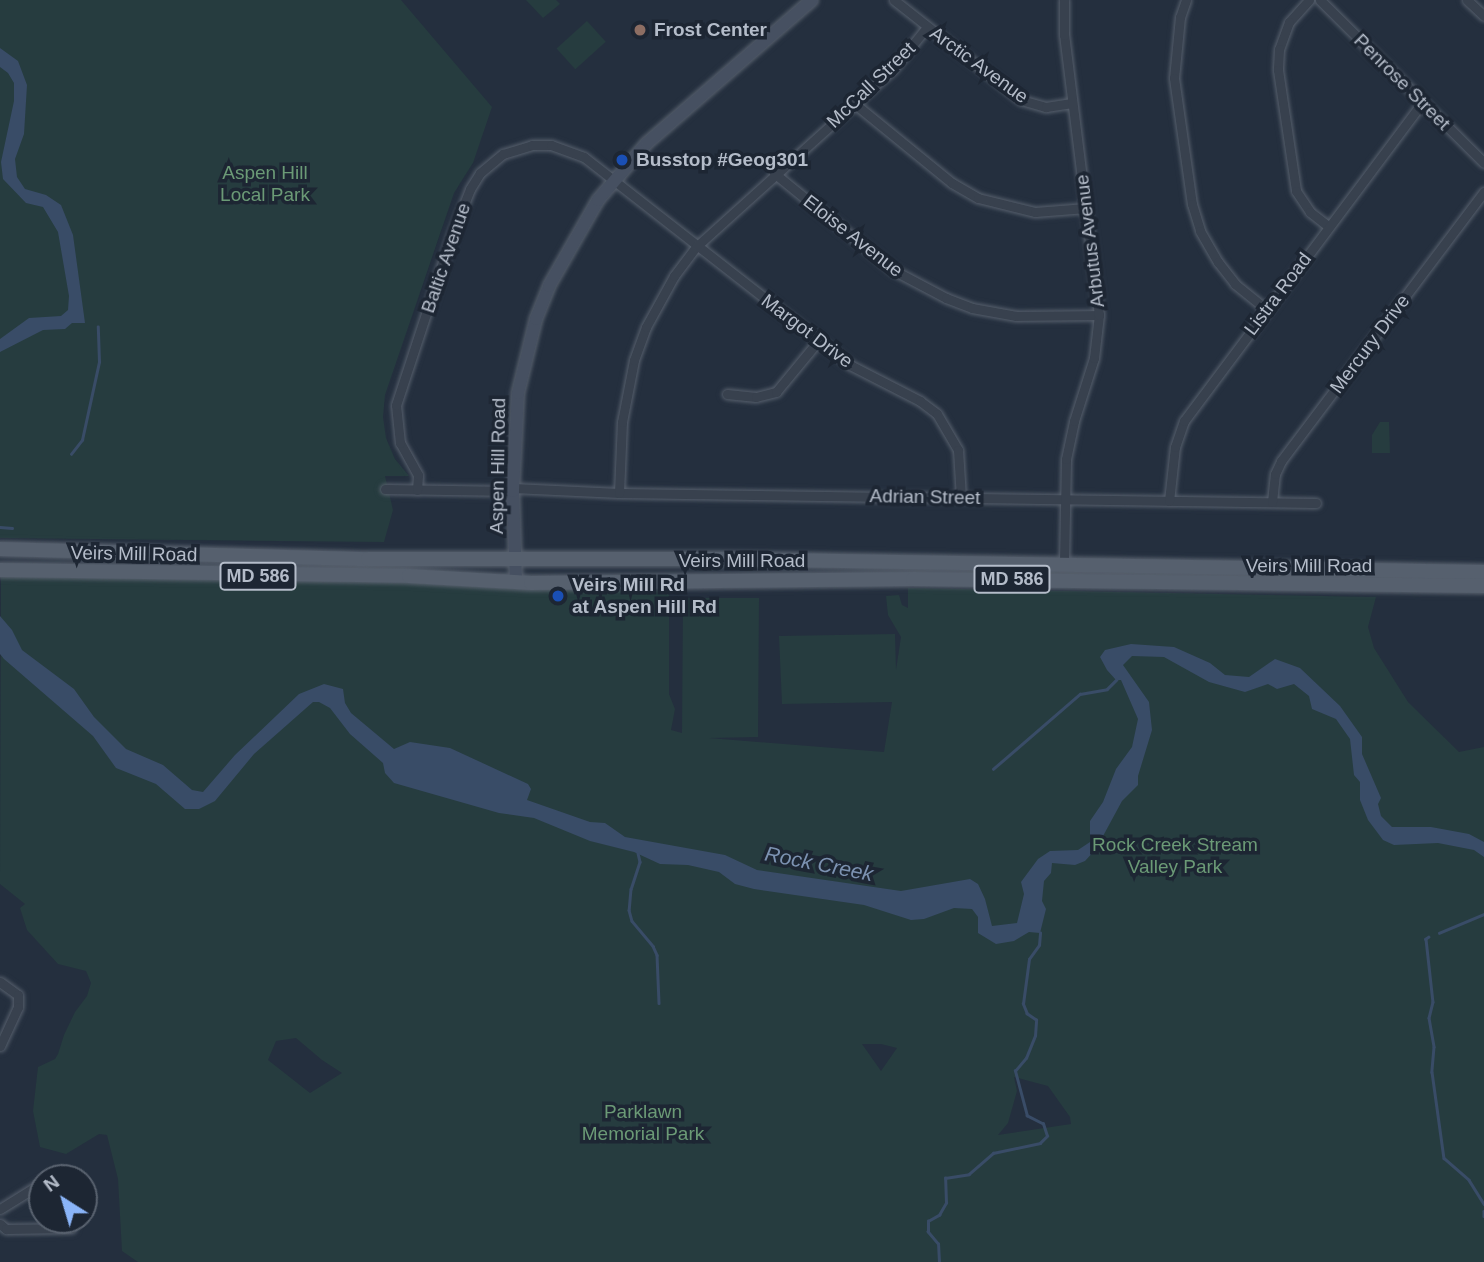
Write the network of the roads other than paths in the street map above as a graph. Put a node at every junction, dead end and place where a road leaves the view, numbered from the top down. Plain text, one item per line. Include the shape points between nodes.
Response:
1 (812, 0) edge
2 (894, 0) edge
3 (1065, 0) edge
4 (1186, 0) edge
5 (1309, 0) edge
6 (1320, 0) edge
7 (1468, 0) edge
8 (1484, 16) edge
9 (927, 26) junction
10 (1072, 103) junction
11 (1423, 103) junction
12 (855, 104) junction
13 (1484, 163) edge
14 (774, 173) junction
15 (615, 180) junction
16 (1484, 192) edge
17 (1086, 208) junction
18 (1328, 226) junction
19 (697, 246) junction
20 (1266, 309) junction
21 (1099, 315) junction
22 (818, 341) junction
23 (727, 394) dead end
24 (385, 489) dead end
25 (417, 490) junction
26 (513, 491) junction
27 (619, 493) junction
28 (961, 498) junction
29 (1065, 499) junction
30 (1169, 501) junction
31 (1272, 502) junction
32 (1317, 503) dead end
33 (0, 549) edge
34 (515, 557) junction
35 (1064, 564) junction
36 (1112, 565) junction
37 (1299, 568) junction
38 (0, 570) edge
39 (1484, 572) edge
40 (1110, 581) junction
41 (516, 582) junction
42 (1298, 584) junction
43 (1484, 586) edge
44 (0, 982) edge
45 (0, 1046) edge
46 (28, 1192) edge
47 (0, 1209) edge
48 (0, 1224) edge
49 (28, 1229) edge

1 - 15 street, Aspen Hill Road via 647,143
2 - 9 street, Arctic Avenue
3 - 10 street, Arbutus Avenue
4 - 20 street via 1174,78 1192,204 1200,231 1218,262 1235,284
5 - 18 street via 1289,22 1279,49 1278,70 1296,191 1310,212
6 - 11 street, Penrose Street
7 - 8 street
9 - 10 street, Arctic Avenue via 1021,100 1046,107
9 - 12 street, McCall Street
10 - 17 street, Arbutus Avenue
11 - 13 street, Penrose Street
11 - 18 street, Listra Road
12 - 14 street, McCall Street
12 - 17 street via 952,183 978,198 1035,212
14 - 19 street, McCall Street
14 - 21 street, Eloise Avenue via 893,270 946,298 1016,316
15 - 19 street, Margot Drive
15 - 25 street, Baltic Avenue via 584,157 551,145 531,145 503,154 475,181 452,235 396,405 400,443 418,475
15 - 26 street, Aspen Hill Road via 573,240 536,319 518,393
16 - 31 street, Mercury Drive via 1281,461
17 - 21 street, Arbutus Avenue
18 - 20 street, Listra Road
19 - 22 street, Margot Drive
19 - 27 street, McCall Street via 660,299 634,360 622,422
20 - 30 street, Listra Road via 1184,421 1174,447
21 - 29 street, Arbutus Avenue via 1094,358 1066,459
22 - 23 street via 776,392 756,397
22 - 28 street, Margot Drive via 850,365 937,414 958,450
24 - 25 street, Adrian Street
25 - 26 street, Adrian Street
26 - 27 street, Adrian Street
26 - 34 street, Aspen Hill Road
27 - 28 street, Adrian Street
28 - 29 street, Adrian Street
29 - 30 street, Adrian Street
29 - 35 street, Arbutus Avenue
30 - 31 street, Adrian Street
31 - 32 street, Adrian Street
33 - 34 main road, Veirs Mill Road / MD 586 via 368,559
34 - 35 main road, Veirs Mill Road / MD 586
34 - 41 street, Aspen Hill Road
35 - 36 main road, Veirs Mill Road / MD 586
36 - 37 main road, Veirs Mill Road / MD 586
36 - 40 main road
37 - 39 main road, Veirs Mill Road / MD 586
37 - 42 main road
38 - 41 main road, Veirs Mill Road / MD 586 via 409,576
40 - 41 main road, Veirs Mill Road / MD 586
40 - 42 main road, Veirs Mill Road / MD 586
42 - 43 main road, Veirs Mill Road / MD 586
44 - 45 street via 18,995 18,1007
46 - 47 street
48 - 49 street via 6,1229

